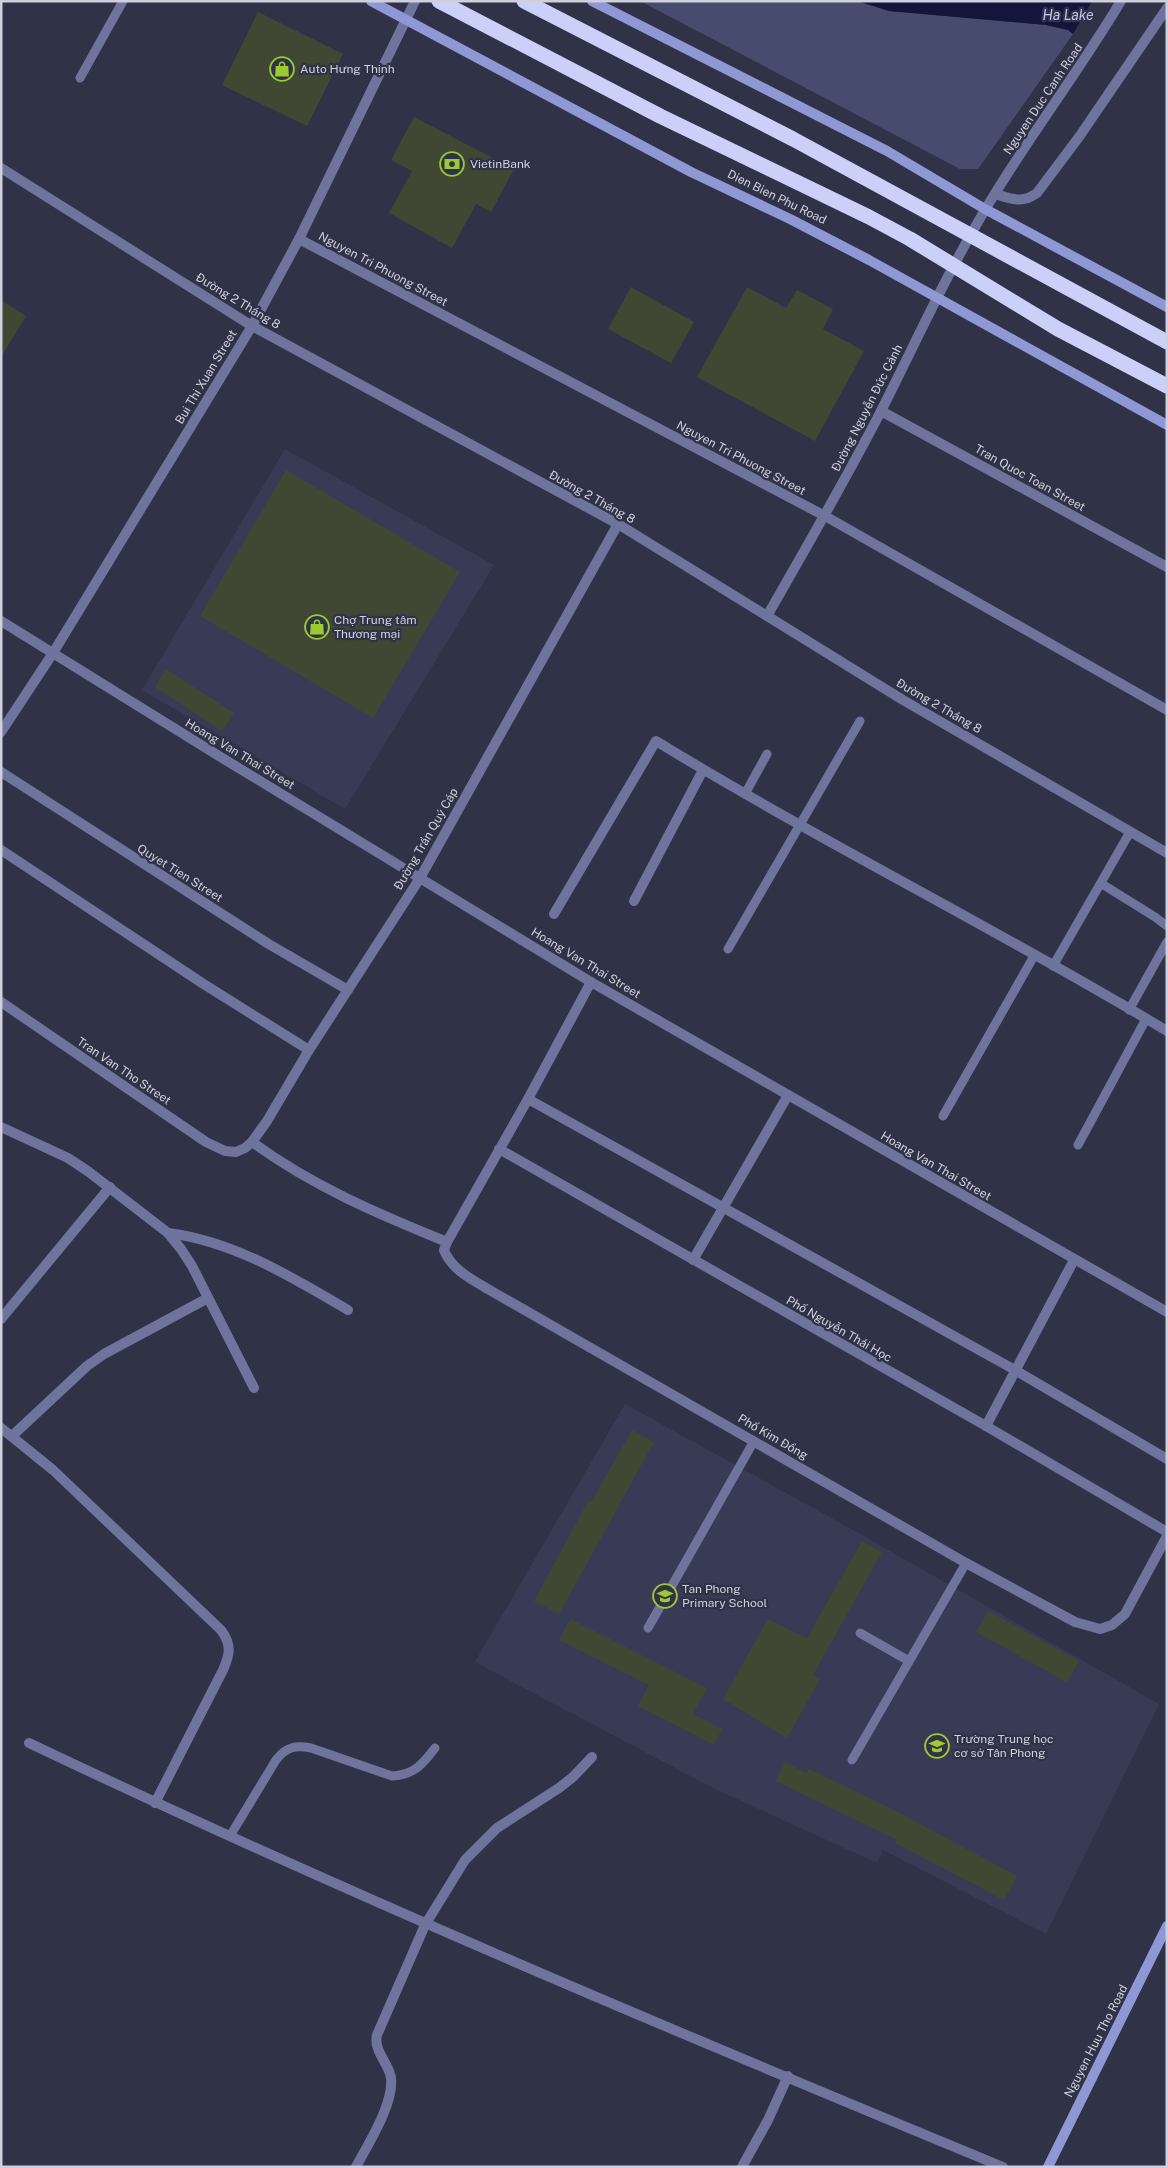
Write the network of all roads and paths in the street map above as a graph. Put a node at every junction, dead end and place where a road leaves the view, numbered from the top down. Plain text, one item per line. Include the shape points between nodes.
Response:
1 (123, 1) edge
2 (371, 1) edge
3 (415, 1) edge
4 (439, 1) edge
5 (524, 1) edge
6 (592, 1) edge
7 (1121, 1) edge
8 (1165, 15) edge
9 (406, 20) junction
10 (80, 78) dead end
11 (1, 168) edge
12 (995, 194) junction
13 (985, 209) junction
14 (971, 235) junction
15 (299, 239) junction
16 (954, 266) junction
17 (937, 298) junction
18 (1167, 307) edge
19 (252, 326) junction
20 (1167, 342) edge
21 (1167, 386) edge
22 (881, 411) junction
23 (1167, 425) edge
24 (825, 516) junction
25 (618, 524) junction
26 (1167, 568) edge
27 (767, 616) junction
28 (1, 621) edge
29 (52, 654) junction
30 (1167, 710) edge
31 (860, 721) dead end
32 (1, 732) edge
33 (767, 754) dead end
34 (703, 770) junction
35 (1, 772) edge
36 (744, 794) junction
37 (799, 824) junction
38 (1130, 832) junction
39 (1, 850) edge
40 (1167, 854) edge
41 (420, 878) junction
42 (1102, 884) junction
43 (634, 901) dead end
44 (554, 914) dead end
45 (1167, 926) edge
46 (1167, 942) edge
47 (728, 949) dead end
48 (1034, 956) junction
49 (1053, 966) junction
50 (591, 982) junction
51 (348, 990) junction
52 (1, 1002) edge
53 (1129, 1010) junction
54 (1146, 1019) junction
55 (1167, 1031) edge
56 (309, 1050) junction
57 (788, 1094) junction
58 (528, 1099) junction
59 (943, 1116) dead end
60 (1, 1127) edge
61 (252, 1142) junction
62 (1078, 1144) dead end
63 (499, 1149) junction
64 (236, 1152) joint
65 (110, 1187) junction
66 (725, 1208) junction
67 (168, 1233) junction
68 (446, 1246) junction
69 (693, 1260) junction
70 (1074, 1260) junction
71 (208, 1298) junction
72 (348, 1310) dead end
73 (1167, 1312) edge
74 (1, 1319) edge
75 (1015, 1370) junction
76 (254, 1388) dead end
77 (986, 1426) junction
78 (1, 1428) edge
79 (12, 1436) junction
80 (754, 1441) junction
81 (1167, 1459) edge
82 (1167, 1532) edge
83 (1167, 1536) edge
84 (966, 1563) junction
85 (648, 1628) dead end
86 (860, 1633) dead end
87 (909, 1661) junction
88 (29, 1742) dead end
89 (435, 1748) dead end
90 (592, 1757) dead end
91 (852, 1760) dead end
92 (155, 1803) junction
93 (230, 1836) junction
94 (425, 1924) junction
95 (1167, 1926) edge
96 (788, 2076) junction
97 (356, 2167) edge
98 (742, 2167) edge
99 (1004, 2167) edge
100 (1048, 2167) edge

1 - 10 lane
2 - 9 street, Dien Bien Phu Road
3 - 9 street, Bui Thi Xuan Street
4 - 16 highway, Dien Bien Phu Road via 668,120 869,216
5 - 14 highway
6 - 13 street via 888,151
7 - 12 street, Nguyen Duc Canh Road
8 - 12 street via 1037,193 1028,200 1020,201
9 - 15 street, Bui Thi Xuan Street
9 - 17 street, Dien Bien Phu Road
11 - 19 street, Đường 2 Tháng 8
12 - 13 street, Nguyen Duc Canh Road
13 - 14 street, Đường Nguyễn Đức Cảnh
13 - 18 street
14 - 16 street, Đường Nguyễn Đức Cảnh
14 - 20 highway
15 - 19 street, Bui Thi Xuan Street
15 - 24 street, Nguyen Tri Phuong Street
16 - 17 street, Đường Nguyễn Đức Cảnh
16 - 21 highway, Dien Bien Phu Road via 1058,329
17 - 22 street, Đường Nguyễn Đức Cảnh
17 - 23 street, Dien Bien Phu Road
19 - 25 street, Đường 2 Tháng 8
19 - 29 street, Bui Thi Xuan Street
22 - 24 street, Đường Nguyễn Đức Cảnh
22 - 26 street, Tran Quoc Toan Street
24 - 27 street, Đường Nguyễn Đức Cảnh
24 - 30 street, Nguyen Tri Phuong Street
25 - 27 street, Đường 2 Tháng 8
25 - 41 street, Đường Trần Quý Cáp
27 - 38 street, Đường 2 Tháng 8 via 903,700
28 - 29 street, Hoang Van Thai Street
29 - 32 street, Bui Thi Xuan Street
29 - 41 street, Hoang Van Thai Street
31 - 37 lane
33 - 36 lane
34 - 36 street
34 - 43 street
34 - 44 street via 656,741
35 - 51 street, Quyet Tien Street via 259,938
36 - 37 street
37 - 47 lane
37 - 48 street
38 - 40 street, Đường 2 Tháng 8
38 - 42 lane
39 - 56 street
41 - 50 street, Hoang Van Thai Street
41 - 51 street, Đường Trần Quý Cáp
42 - 45 lane
42 - 49 lane
46 - 53 lane
48 - 49 street
48 - 59 lane
49 - 53 street
50 - 57 street, Hoang Van Thai Street
50 - 58 street
51 - 56 street, Đường Trần Quý Cáp
52 - 64 street, Tran Van Tho Street via 206,1142
53 - 54 street
54 - 55 street
54 - 62 lane
56 - 61 street, Đường Trần Quý Cáp
57 - 66 street
57 - 70 street, Hoang Van Thai Street
58 - 63 street
58 - 66 street
60 - 65 street via 68,1158
61 - 64 street, Đường Trần Quý Cáp
61 - 68 street via 324,1188
63 - 68 street
63 - 69 street, Phố Nguyễn Thái Học
65 - 67 street
65 - 74 street
66 - 69 street
66 - 75 street
67 - 71 street via 181,1248
67 - 72 street via 193,1236 229,1247
68 - 80 street, Phố Kim Đồng via 447,1258 485,1288
69 - 77 street, Phố Nguyễn Thái Học
70 - 73 street, Hoang Van Thai Street
70 - 75 street
71 - 76 street
71 - 79 street via 104,1354
75 - 77 street
75 - 81 street
77 - 82 street, Phố Nguyễn Thái Học
78 - 79 street
79 - 92 street via 53,1470 228,1638 230,1652 225,1665
80 - 84 street, Phố Kim Đồng
80 - 85 lane
83 - 84 street, Phố Kim Đồng via 1125,1614 1112,1625 1100,1629 1075,1622
84 - 87 lane
86 - 87 lane
87 - 91 lane
88 - 92 street
89 - 93 lane via 414,1772 392,1776 311,1748 299,1745 289,1748 276,1760
90 - 94 street via 559,1788 496,1828 478,1844
92 - 93 street
93 - 94 street
94 - 96 street
94 - 97 street via 377,2035 377,2046 390,2076 390,2093
95 - 100 street, Nguyen Huu Tho Road
96 - 98 street
96 - 99 street

